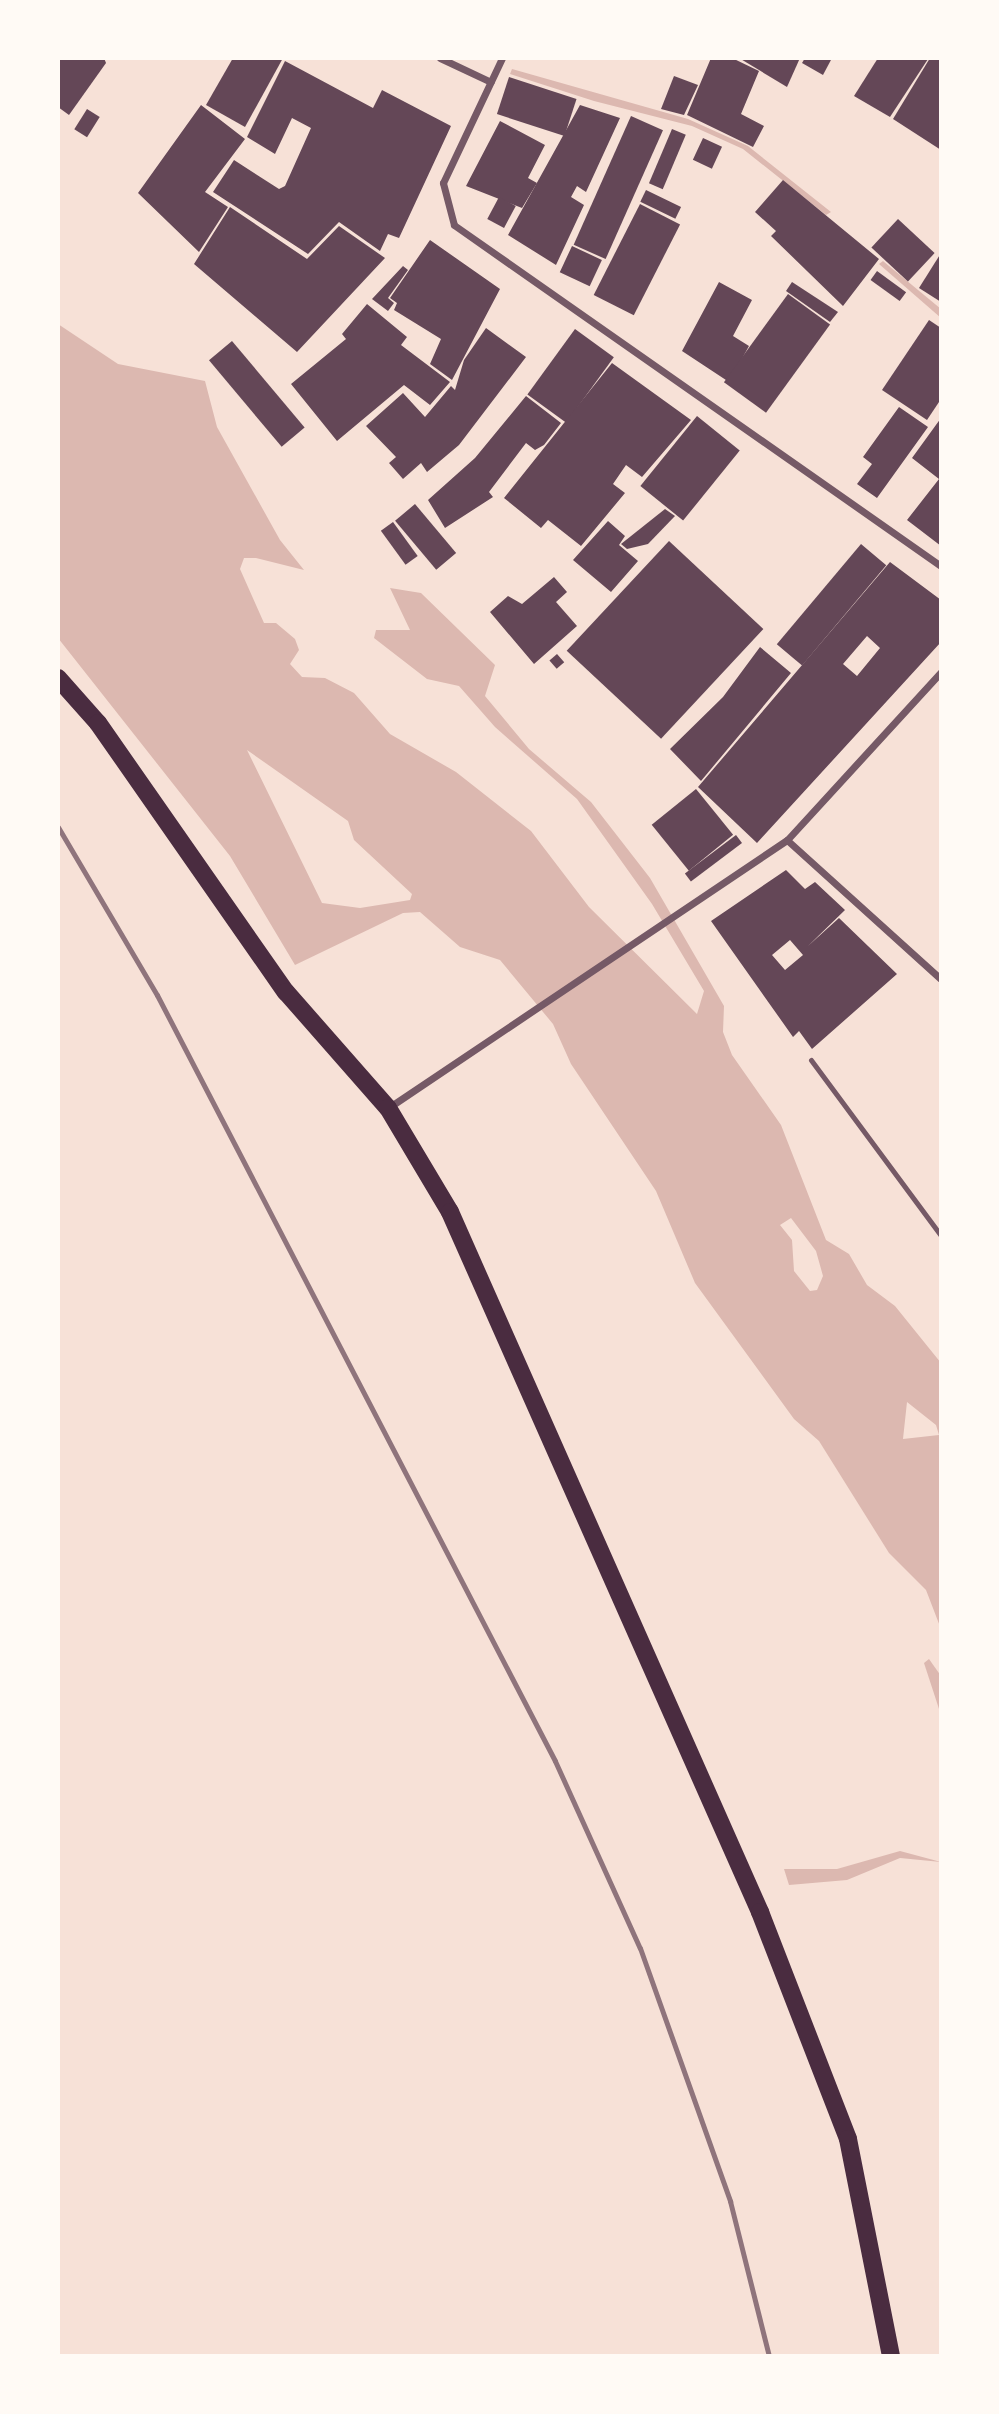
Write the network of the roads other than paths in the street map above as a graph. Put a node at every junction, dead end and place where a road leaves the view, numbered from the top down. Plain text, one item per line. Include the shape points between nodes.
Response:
1 (440, 58) edge
2 (502, 58) edge
3 (491, 82) junction
4 (941, 566) edge
5 (941, 672) edge
6 (58, 678) edge
7 (787, 840) junction
8 (941, 979) edge
9 (811, 1060) dead end
10 (388, 1108) junction
11 (941, 1236) edge
12 (891, 2356) edge

1 - 3 street
2 - 3 street
3 - 4 street via 443,183 454,225
5 - 7 street
6 - 10 main road via 98,723 286,992
7 - 8 street
7 - 10 street via 697,905 422,1081
9 - 11 lane
10 - 12 main road via 450,1212 760,1912 848,2139

